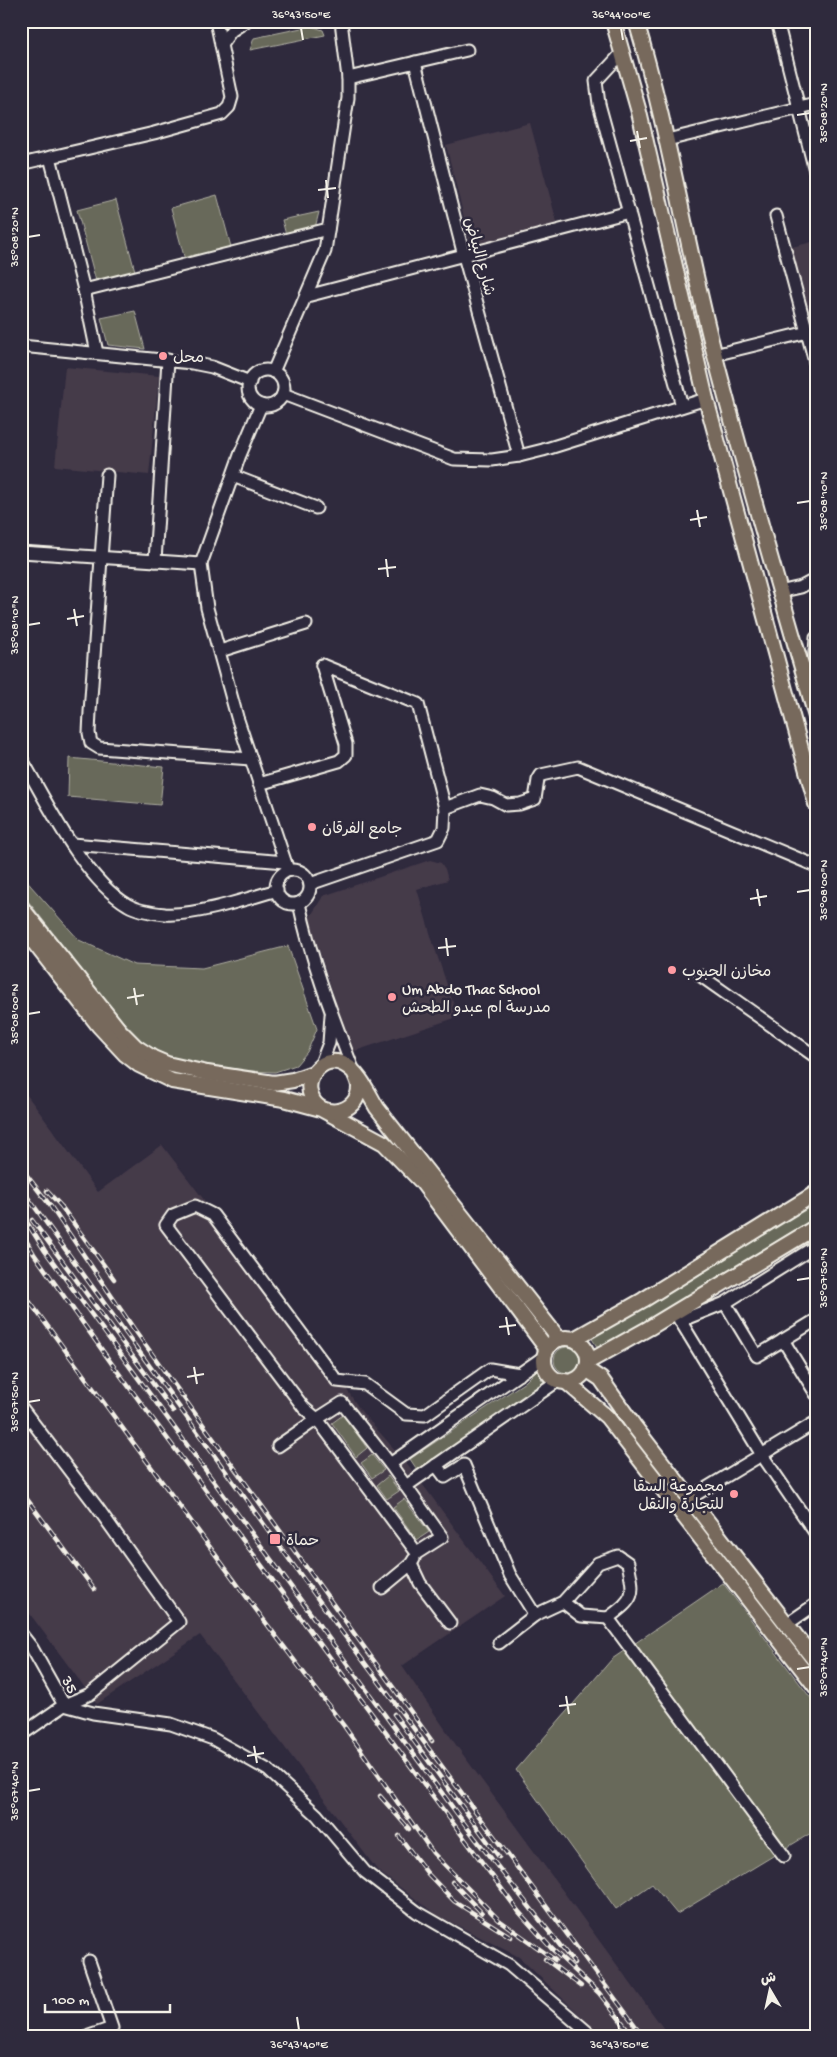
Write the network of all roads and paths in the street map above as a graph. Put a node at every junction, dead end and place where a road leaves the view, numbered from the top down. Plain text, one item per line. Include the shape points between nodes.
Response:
1 (216, 21) edge
2 (246, 21) edge
3 (341, 21) edge
4 (613, 21) edge
5 (636, 21) edge
6 (777, 21) edge
7 (222, 45) junction
8 (467, 50) dead end
9 (622, 53) junction
10 (415, 62) junction
11 (348, 78) junction
12 (816, 104) edge
13 (798, 108) junction
14 (667, 140) junction
15 (50, 157) junction
16 (21, 164) edge
17 (816, 175) edge
18 (629, 212) junction
19 (776, 216) dead end
20 (328, 229) junction
21 (464, 256) junction
22 (84, 290) junction
23 (307, 296) junction
24 (811, 331) edge
25 (21, 346) edge
26 (97, 352) junction
27 (714, 355) junction
28 (168, 360) junction
29 (816, 366) edge
30 (273, 372) junction
31 (250, 382) junction
32 (283, 394) junction
33 (706, 399) junction
34 (261, 405) junction
35 (682, 406) junction
36 (520, 456) junction
37 (107, 475) dead end
38 (233, 476) junction
39 (316, 508) dead end
40 (21, 552) edge
41 (100, 558) junction
42 (155, 561) junction
43 (201, 564) junction
44 (816, 578) edge
45 (779, 592) junction
46 (306, 624) dead end
47 (816, 638) edge
48 (220, 651) junction
49 (814, 711) edge
50 (21, 758) edge
51 (251, 759) junction
52 (259, 784) junction
53 (816, 804) edge
54 (445, 808) junction
55 (72, 844) junction
56 (287, 866) junction
57 (816, 866) edge
58 (310, 884) junction
59 (277, 890) junction
60 (299, 903) junction
61 (21, 907) edge
62 (21, 926) edge
63 (701, 976) dead end
64 (331, 1011) junction
65 (816, 1057) edge
66 (316, 1069) junction
67 (354, 1072) junction
68 (321, 1109) junction
69 (816, 1192) edge
70 (816, 1227) edge
71 (816, 1246) edge
72 (725, 1303) junction
73 (678, 1316) junction
74 (816, 1320) edge
75 (559, 1339) junction
76 (574, 1339) junction
77 (783, 1340) junction
78 (610, 1351) junction
79 (546, 1352) junction
80 (587, 1366) junction
81 (520, 1374) junction
82 (601, 1379) junction
83 (562, 1381) junction
84 (816, 1394) edge
85 (21, 1407) edge
86 (317, 1419) junction
87 (816, 1422) edge
88 (278, 1446) dead end
89 (762, 1455) junction
90 (390, 1464) junction
91 (436, 1465) junction
92 (406, 1486) junction
93 (690, 1498) junction
94 (816, 1534) edge
95 (417, 1554) junction
96 (412, 1564) junction
97 (382, 1588) dead end
98 (562, 1602) junction
99 (816, 1604) edge
100 (535, 1615) junction
101 (608, 1618) junction
102 (450, 1623) dead end
103 (787, 1624) junction
104 (21, 1634) edge
105 (499, 1643) dead end
106 (816, 1662) edge
107 (816, 1687) edge
108 (64, 1705) junction
109 (21, 1735) edge
110 (784, 1856) dead end
111 (89, 1961) dead end
112 (90, 2036) edge
113 (592, 2036) edge

1 - 7 street
2 - 7 street via 231,31
3 - 11 street
4 - 9 main road
5 - 14 main road
6 - 13 street
7 - 15 street via 232,97 222,114
8 - 10 street
9 - 18 street via 596,81 599,104
9 - 33 main road via 639,112
10 - 11 street
10 - 21 street, شارع البياض
11 - 20 street via 348,98
12 - 13 street
13 - 14 street
13 - 17 street
14 - 27 main road
15 - 16 street
15 - 22 street
18 - 21 street
18 - 35 street
19 - 24 street
20 - 22 street
20 - 23 street via 325,251
21 - 23 street
21 - 36 street, شارع البياض
22 - 26 street
23 - 30 street
24 - 27 street
24 - 29 street
25 - 26 street
26 - 28 street
27 - 45 main road
28 - 31 street via 212,367
28 - 42 street
30 - 31 street via 258,373
30 - 32 street via 282,382
31 - 34 street via 250,397
32 - 34 street via 270,406
32 - 36 street via 454,459 492,460
33 - 35 street
33 - 53 main road
34 - 38 street
35 - 36 street
37 - 41 street
38 - 39 street
38 - 43 street
40 - 41 street
41 - 42 street
41 - 51 street via 91,743 99,748
42 - 43 street
43 - 48 street via 207,608
44 - 45 street via 801,587
45 - 49 main road
46 - 48 street
47 - 49 street
48 - 51 street
50 - 55 street
51 - 52 street
52 - 54 street via 339,760 346,754 346,744 322,665 418,704
52 - 56 street
54 - 57 street via 480,795 506,805 520,804 535,799 542,775 578,767
54 - 58 street via 444,828 438,840
55 - 56 street
55 - 59 street via 102,886 129,906 165,914 192,911
56 - 58 street via 302,872
56 - 59 street
58 - 60 street via 307,897
59 - 60 street via 284,901
60 - 64 street
61 - 66 main road via 120,1031 153,1058 207,1073 274,1083 292,1080
62 - 68 main road via 99,1026 139,1065 172,1081 284,1099
63 - 65 street
64 - 66 street via 329,1044
64 - 67 street
66 - 67 main road via 327,1063 339,1062
66 - 68 main road via 308,1091 312,1101
67 - 68 main road via 359,1085 352,1104 333,1112
67 - 75 main road via 377,1108
68 - 79 main road via 384,1143 422,1182
69 - 76 main road
70 - 73 main road
71 - 72 street
72 - 73 street
72 - 77 street via 757,1356
73 - 78 main road
73 - 89 street
74 - 77 street
75 - 76 main road
75 - 79 main road
76 - 80 main road via 585,1348
77 - 84 street
78 - 80 main road
78 - 82 main road
79 - 81 street
79 - 83 main road via 546,1368 554,1378
80 - 82 main road
80 - 83 main road via 578,1378
81 - 86 street via 490,1369 425,1415 406,1414 365,1384 337,1381 213,1215 195,1206 173,1215 166,1225 304,1408
81 - 90 street
82 - 93 main road
83 - 91 street
83 - 107 main road via 607,1417
85 - 108 street via 179,1622 90,1694
86 - 88 street
86 - 90 street via 342,1403
86 - 95 street
87 - 89 street
89 - 93 street
89 - 94 street
90 - 92 street
91 - 92 street
91 - 100 street via 445,1477 464,1465 510,1575
92 - 95 street via 442,1537
93 - 103 main road
95 - 96 street
96 - 97 street
96 - 102 street via 420,1583
98 - 100 street
98 - 101 street via 581,1616
98 - 101 street via 598,1563 618,1556 628,1564 633,1587 629,1602
99 - 103 street
100 - 105 street
101 - 110 street
103 - 106 main road
104 - 108 street, 35
108 - 109 street, 35
108 - 113 street via 93,1713 171,1724 212,1739 268,1770 317,1815 364,1872 417,1912 508,1965
111 - 112 street via 112,2028

